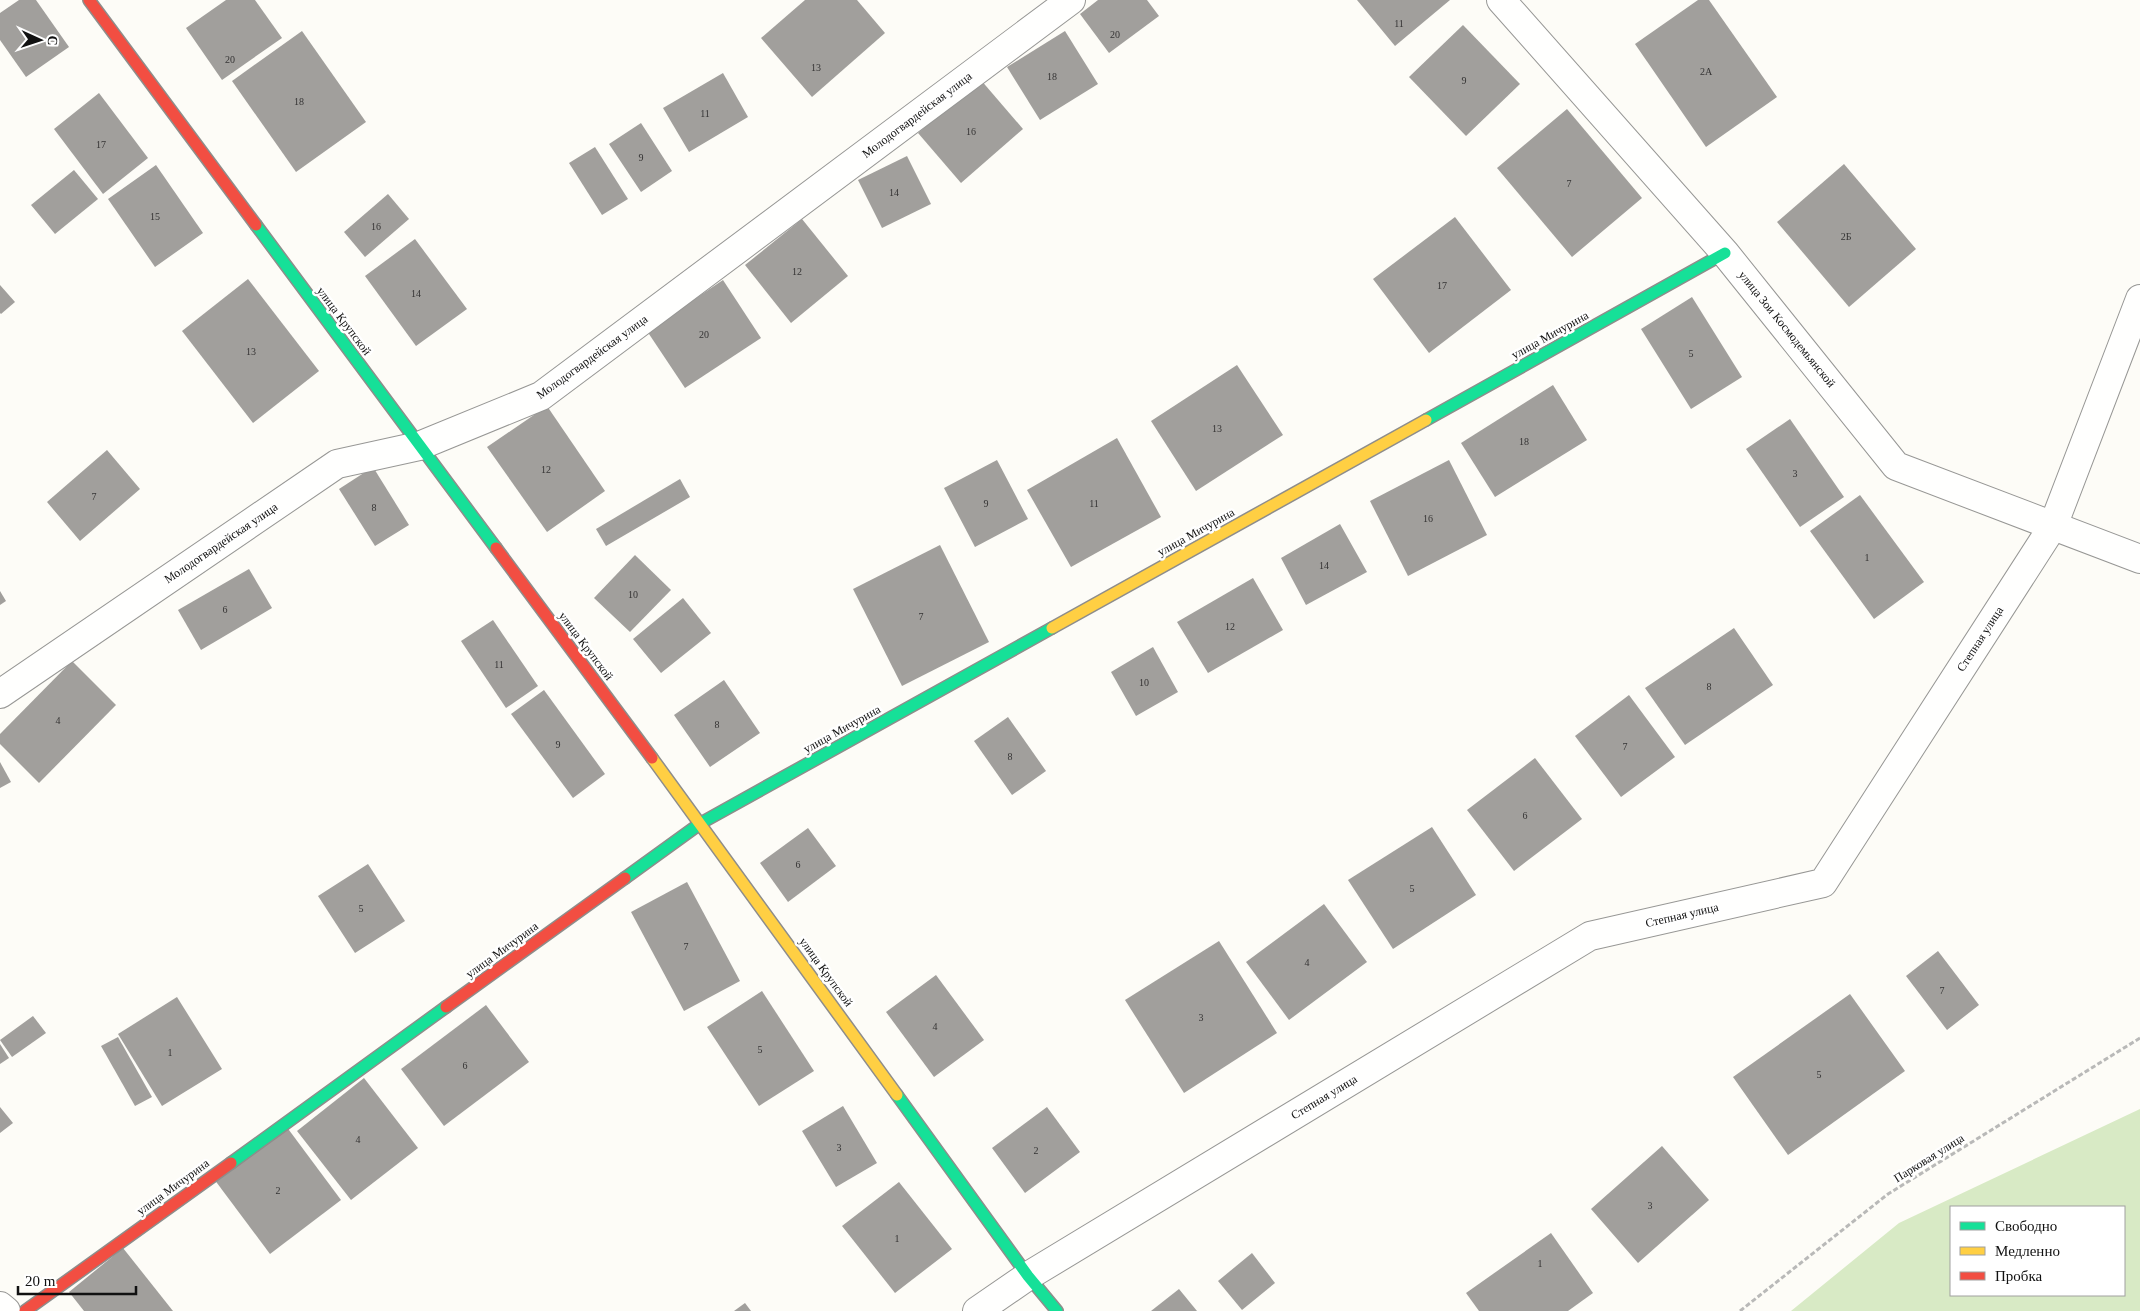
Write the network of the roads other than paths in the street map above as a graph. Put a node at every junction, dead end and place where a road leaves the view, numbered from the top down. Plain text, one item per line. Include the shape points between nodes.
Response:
1 (89, 0) edge
2 (1071, 0) edge
3 (1501, 0) edge
4 (1725, 253) junction
5 (2140, 299) edge
6 (419, 446) junction
7 (2052, 526) junction
8 (2140, 559) edge
9 (0, 694) edge
10 (701, 823) junction
11 (1028, 1276) junction
12 (0, 1306) edge
13 (6, 1311) edge
14 (25, 1311) edge
15 (977, 1311) edge
16 (1057, 1311) edge

1 - 6 street, улица Крупской
2 - 6 street, Молодогвардейская улица via 540,396
3 - 4 street, улица Зои Космодемьянской
4 - 7 street, улица Зои Космодемьянской via 1896,466
4 - 10 street, улица Мичурина
5 - 7 street, Степная улица
6 - 9 street, Молодогвардейская улица via 337,464
6 - 10 street, улица Крупской
7 - 8 street, улица Зои Космодемьянской
7 - 11 street, Степная улица via 1823,883 1590,936
10 - 11 street, улица Крупской
10 - 14 street, улица Мичурина
11 - 15 street, Степная улица
11 - 16 street, улица Крупской
12 - 13 street

